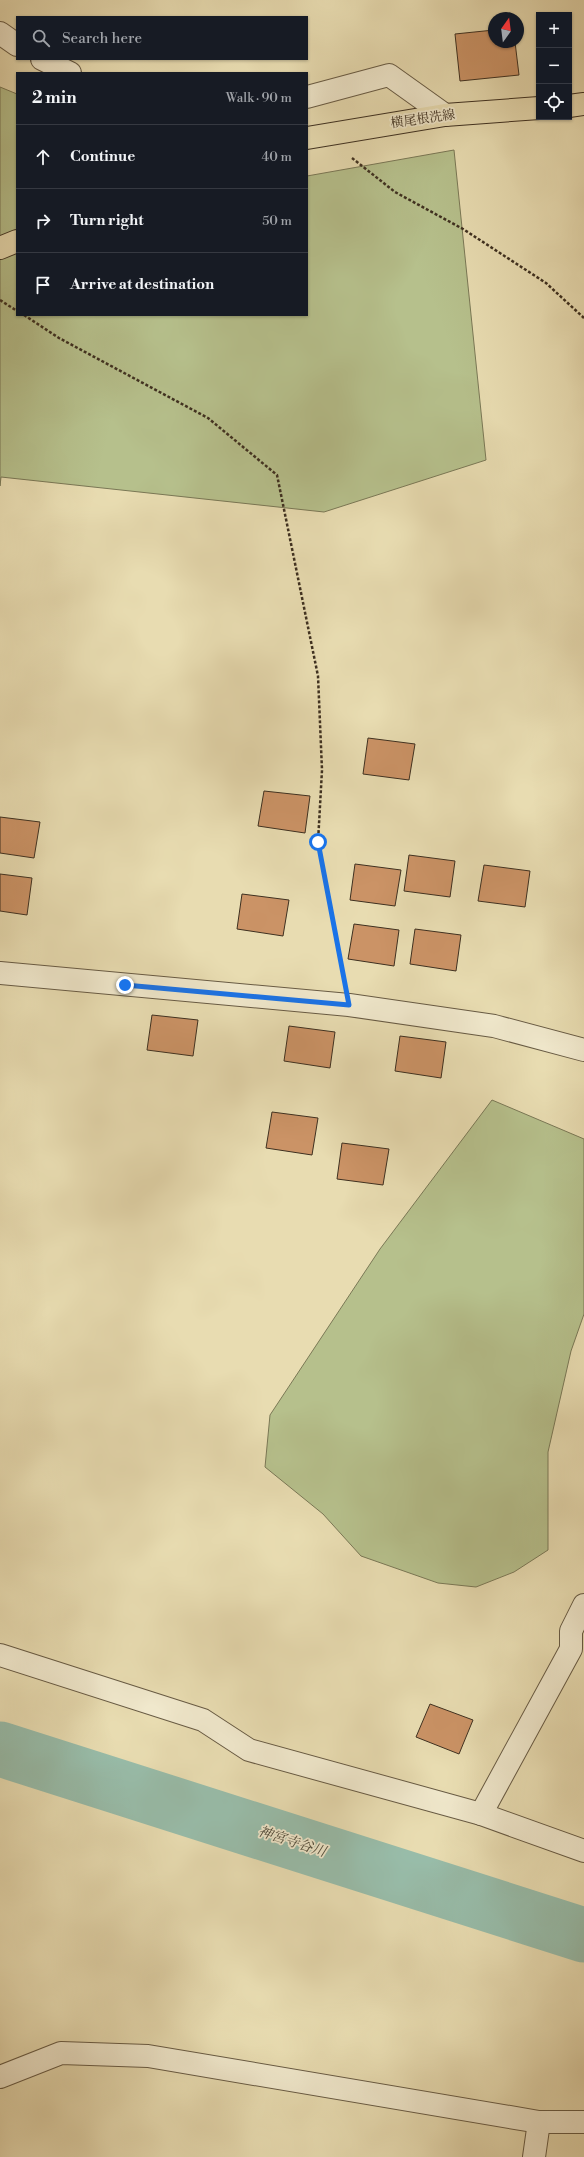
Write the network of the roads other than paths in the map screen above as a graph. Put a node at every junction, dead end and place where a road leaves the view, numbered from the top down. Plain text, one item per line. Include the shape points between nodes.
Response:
1 (0, 33) edge
2 (16, 44) edge
3 (44, 60) edge
4 (68, 72) edge
5 (308, 97) edge
6 (584, 104) edge
7 (572, 106) edge
8 (536, 108) edge
9 (445, 115) junction
10 (314, 136) edge
11 (16, 241) edge
12 (0, 248) edge
13 (0, 973) edge
14 (584, 1050) edge
15 (584, 1605) edge
16 (0, 1655) edge
17 (481, 1814) junction
18 (584, 1851) edge
19 (0, 2077) edge
20 (539, 2122) junction
21 (584, 2122) edge
22 (534, 2157) edge

1 - 2 street
3 - 4 street
5 - 9 street via 389,75
6 - 7 main road
8 - 9 main road, 横尾根洗線
9 - 10 main road, 横尾根洗線
11 - 12 main road
13 - 14 street via 349,1005 494,1026
15 - 17 street via 571,1631 571,1649
16 - 17 street via 203,1720 250,1750
17 - 18 street
19 - 20 street via 61,2053 148,2056
20 - 21 street
20 - 22 street

